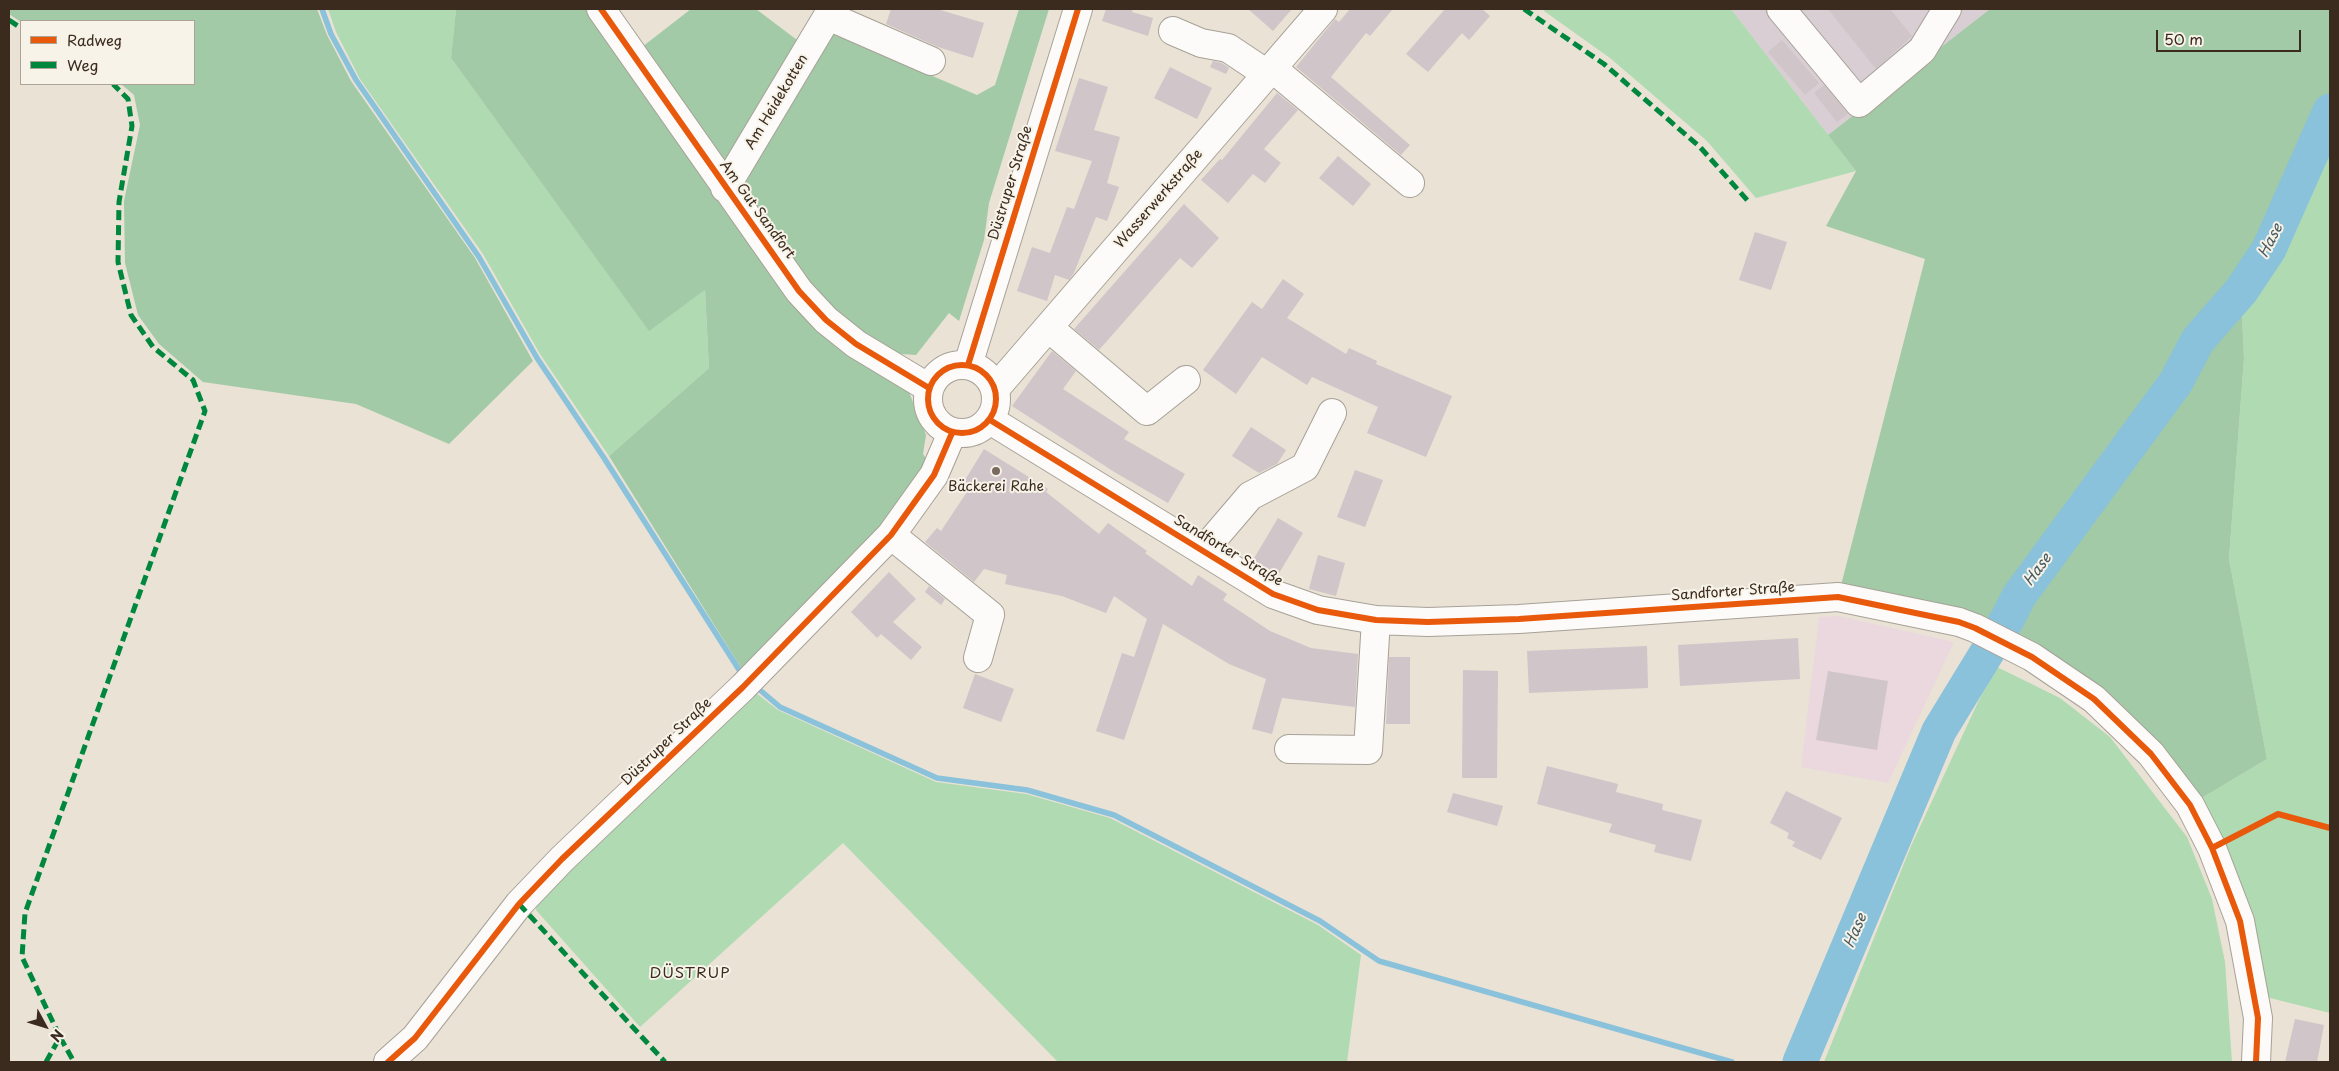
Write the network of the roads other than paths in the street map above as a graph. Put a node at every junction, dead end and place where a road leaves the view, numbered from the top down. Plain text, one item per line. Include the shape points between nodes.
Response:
1 (601, 9) edge
2 (1078, 9) edge
3 (1323, 9) edge
4 (1781, 9) edge
5 (1947, 9) edge
6 (830, 12) edge
7 (1173, 31) dead end
8 (931, 61) dead end
9 (1270, 71) junction
10 (1410, 183) dead end
11 (725, 188) junction
12 (1049, 328) junction
13 (968, 365) junction
14 (1186, 380) dead end
15 (929, 388) junction
16 (995, 389) junction
17 (1332, 413) dead end
18 (990, 420) junction
19 (952, 433) junction
20 (891, 535) junction
21 (1203, 551) junction
22 (1376, 620) junction
23 (978, 658) dead end
24 (1289, 749) dead end
25 (388, 1062) edge
26 (2256, 1062) edge

1 - 11 street, Am Gut Sandfort
2 - 13 street, Düstruper Straße
3 - 9 street, Wasserwerkstraße
4 - 5 street via 1859,103 1922,50
6 - 8 street, Am Heidekotten
6 - 11 street, Am Heidekotten
7 - 9 street via 1201,43 1228,48
9 - 10 street
9 - 12 street, Wasserwerkstraße
11 - 15 street, Am Gut Sandfort via 799,291 826,320 856,344
12 - 14 street via 1147,411
12 - 16 street, Wasserwerkstraße
13 - 15 street via 949,367
13 - 16 street via 985,373
15 - 19 street via 927,399 934,420
16 - 18 street via 996,405
17 - 21 street via 1305,467 1250,496
18 - 19 street via 973,432
18 - 21 street, Sandforter Straße
19 - 20 street, Düstruper Straße via 934,475
20 - 23 street via 990,615
20 - 25 street, Düstruper Straße via 749,681 519,904 415,1038
21 - 22 street, Sandforter Straße via 1273,594 1318,610
22 - 24 street via 1368,750
22 - 26 street, Sandforter Straße via 1520,619 1838,597 1974,628 2032,657 2094,699 2151,754 2190,806 2212,848 2240,921 2258,1018

